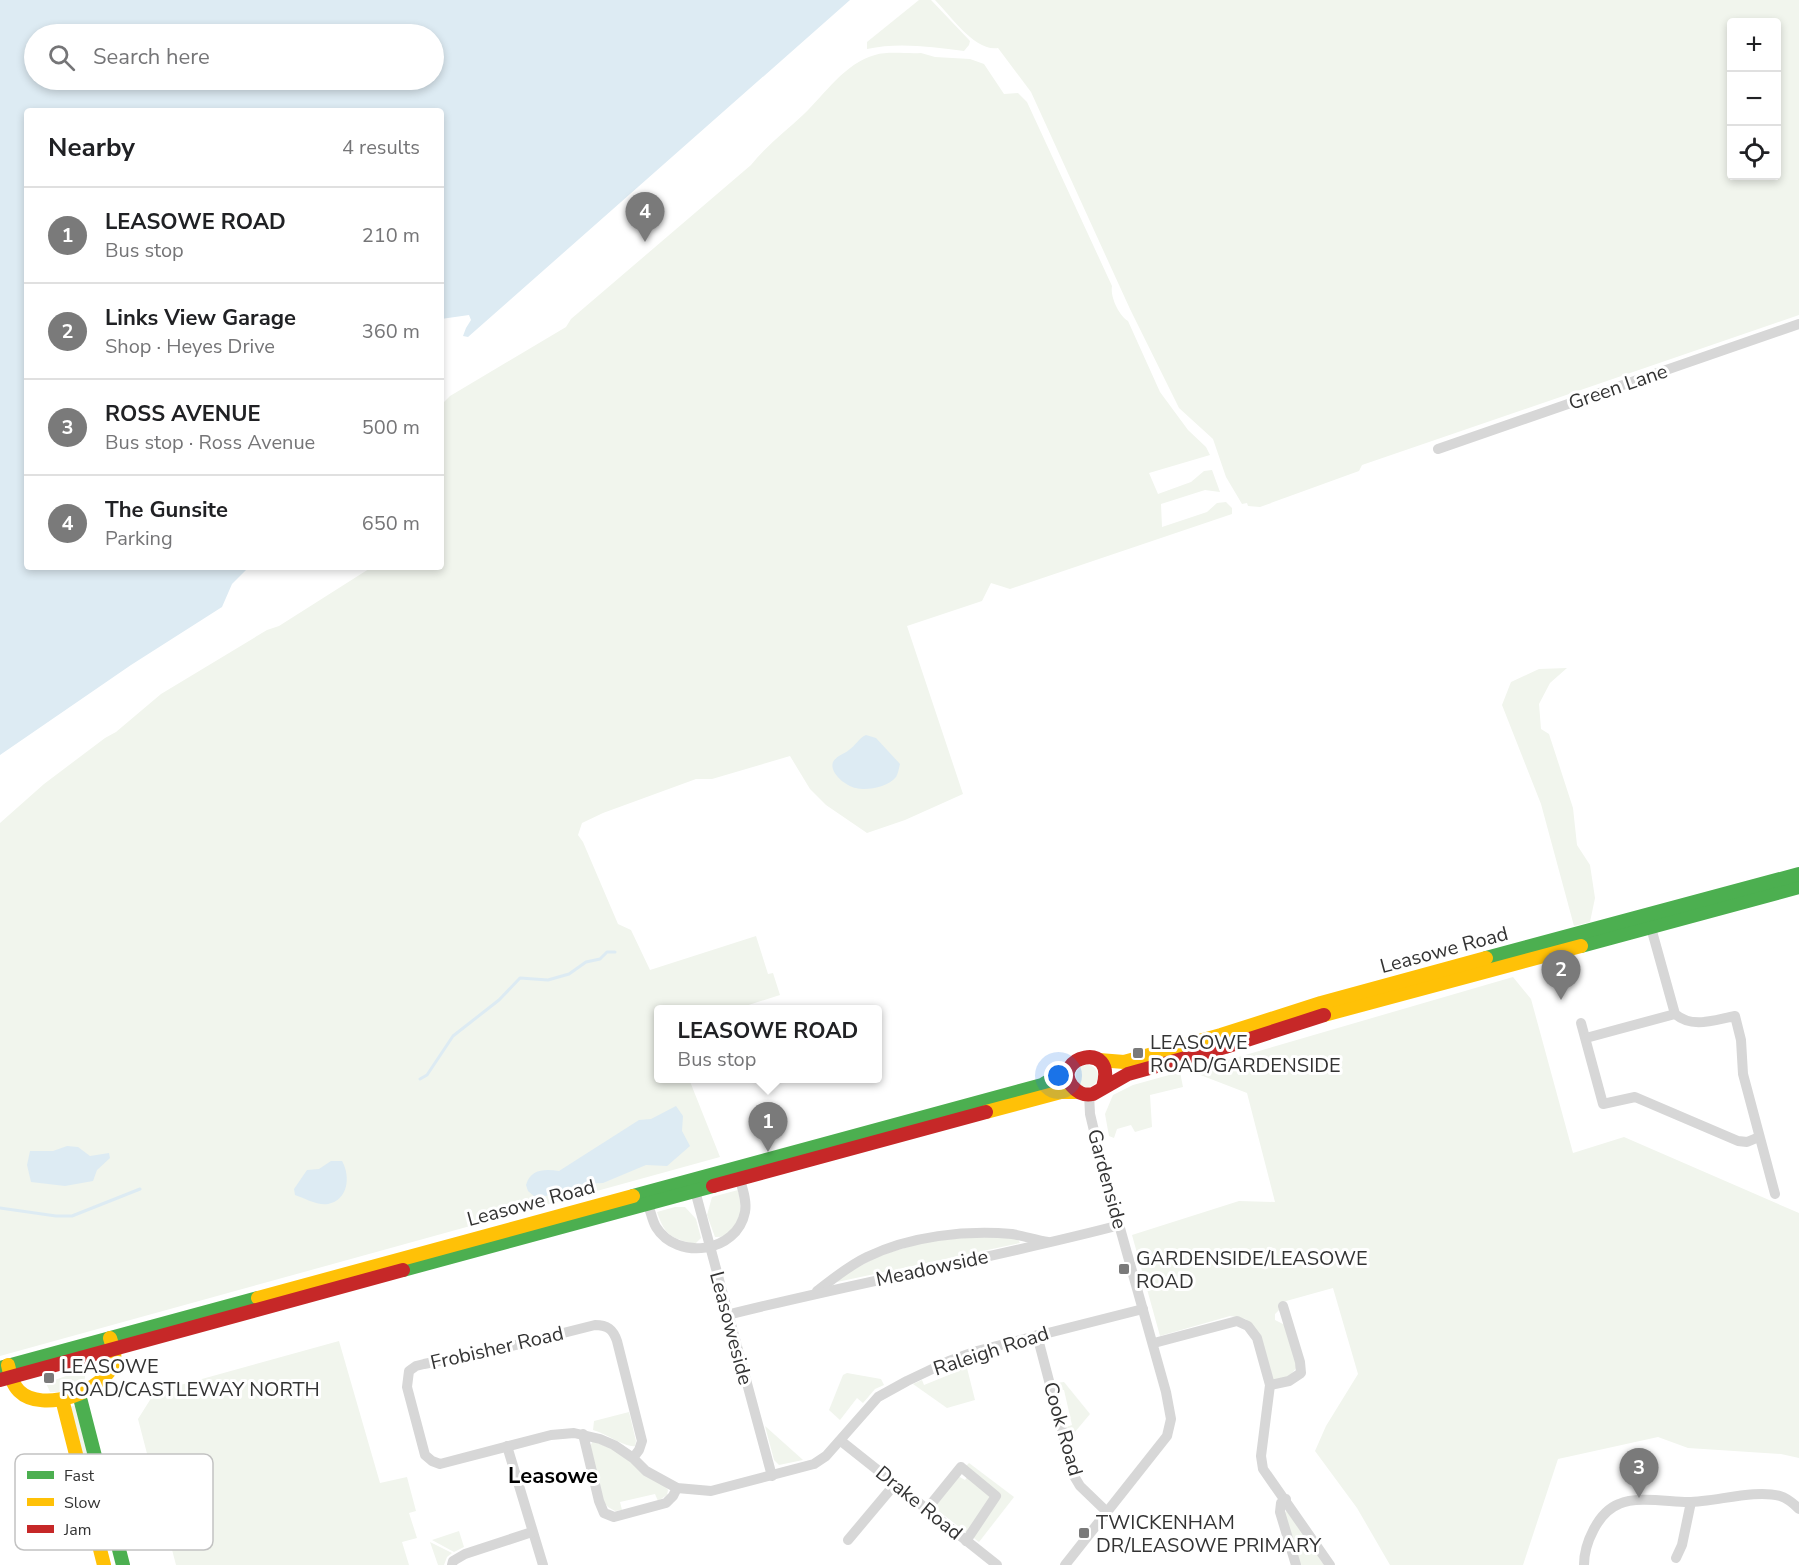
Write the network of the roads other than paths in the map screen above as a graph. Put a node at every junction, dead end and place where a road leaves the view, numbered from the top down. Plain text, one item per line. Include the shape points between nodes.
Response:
1 (1799, 324) edge
2 (1438, 449) dead end
3 (1799, 874) edge
4 (1799, 887) edge
5 (1650, 921) junction
6 (1676, 1014) junction
7 (1581, 1023) dead end
8 (1586, 1038) junction
9 (1099, 1060) junction
10 (1069, 1069) junction
11 (1103, 1087) junction
12 (1083, 1093) junction
13 (1759, 1137) junction
14 (740, 1180) junction
15 (693, 1186) junction
16 (1775, 1194) dead end
17 (648, 1205) junction
18 (1120, 1224) junction
19 (1051, 1243) junction
20 (710, 1248) junction
21 (814, 1293) junction
22 (1283, 1306) dead end
23 (1143, 1309) junction
24 (727, 1315) junction
25 (1037, 1335) junction
26 (1154, 1343) junction
27 (112, 1344) junction
28 (5, 1373) edge
29 (1270, 1385) junction
30 (79, 1394) junction
31 (62, 1399) junction
32 (583, 1434) junction
33 (841, 1441) junction
34 (507, 1446) junction
35 (76, 1454) edge
36 (95, 1454) edge
37 (633, 1458) junction
38 (772, 1476) junction
39 (895, 1484) junction
40 (677, 1488) junction
41 (1286, 1499) junction
42 (1691, 1502) junction
43 (927, 1509) junction
44 (1799, 1509) edge
45 (1107, 1512) junction
46 (532, 1532) junction
47 (848, 1540) dead end
48 (966, 1541) junction
49 (100, 1550) edge
50 (119, 1550) edge
51 (1676, 1558) dead end
52 (104, 1565) edge
53 (123, 1565) edge
54 (452, 1565) edge
55 (543, 1565) edge
56 (997, 1565) edge
57 (1065, 1565) edge
58 (1296, 1565) edge
59 (1330, 1565) edge
60 (1584, 1565) edge

1 - 2 street, Green Lane
3 - 5 main road, Leasowe Road
4 - 5 main road, Leasowe Road
5 - 6 street
5 - 9 main road, Leasowe Road via 1321,1003 1124,1062
5 - 11 main road, Leasowe Road via 1128,1074
6 - 8 street
6 - 13 street via 1683,1021 1695,1023 1735,1016 1743,1074
7 - 8 street
8 - 13 street via 1603,1104 1635,1097 1738,1141
9 - 10 main road via 1082,1057
9 - 11 main road via 1107,1073
10 - 12 main road via 1069,1082
10 - 15 main road, Leasowe Road via 1042,1085
11 - 12 main road
12 - 14 main road, Leasowe Road via 1061,1092
12 - 18 street, Gardenside
13 - 16 street
14 - 15 main road, Leasowe Road
14 - 20 street via 745,1202 742,1221 727,1240
15 - 17 main road, Leasowe Road
15 - 20 street, Leasoweside
15 - 27 main road, Leasowe Road
17 - 20 street via 655,1225 676,1245
17 - 27 main road, Leasowe Road
18 - 19 street, Meadowside
18 - 23 street, Gardenside
19 - 21 street, Meadowside
19 - 21 street, Meadowside via 1013,1234 961,1234 922,1240 867,1257
20 - 24 street, Leasoweside
21 - 24 street, Meadowside
22 - 29 street via 1301,1373 1289,1381
23 - 25 street, Raleigh Road
23 - 26 street, Gardenside
24 - 38 street, Leasoweside
25 - 33 street, Raleigh Road via 968,1355 907,1381 878,1397
25 - 45 street, Cook Road via 1074,1476
26 - 29 street via 1237,1321 1248,1326 1257,1338
26 - 45 street, Gardenside via 1171,1419 1167,1436
27 - 28 main road, Leasowe Road
27 - 30 main road, Leasowe Road via 112,1367 103,1380
28 - 31 main road, Leasowe Road via 24,1395
29 - 41 street via 1261,1456 1263,1469
30 - 31 main road, Leasowe Road
30 - 36 main road
31 - 35 main road
32 - 34 street, Frobisher Road via 551,1435
32 - 37 street, Frobisher Road via 614,1445
32 - 40 street via 604,1513 614,1517 666,1503
33 - 38 street, Raleigh Road via 814,1464
33 - 39 street, Drake Road
34 - 37 street, Frobisher Road via 440,1464 432,1461 425,1455 407,1387 409,1371 424,1364 606,1325 615,1332 642,1441
34 - 46 street
37 - 40 street, Raleigh Road via 646,1471
38 - 40 street, Raleigh Road via 711,1491
39 - 43 street, Drake Road
39 - 47 street
41 - 58 street via 1280,1512
41 - 59 street
42 - 44 street via 1780,1496
42 - 51 street
42 - 60 street via 1618,1504 1596,1524 1587,1541
43 - 48 street, Drake Road
43 - 48 street via 961,1467 996,1496
45 - 57 street
46 - 54 street via 465,1554
46 - 55 street
48 - 56 street, Drake Road
49 - 52 main road
50 - 53 main road

